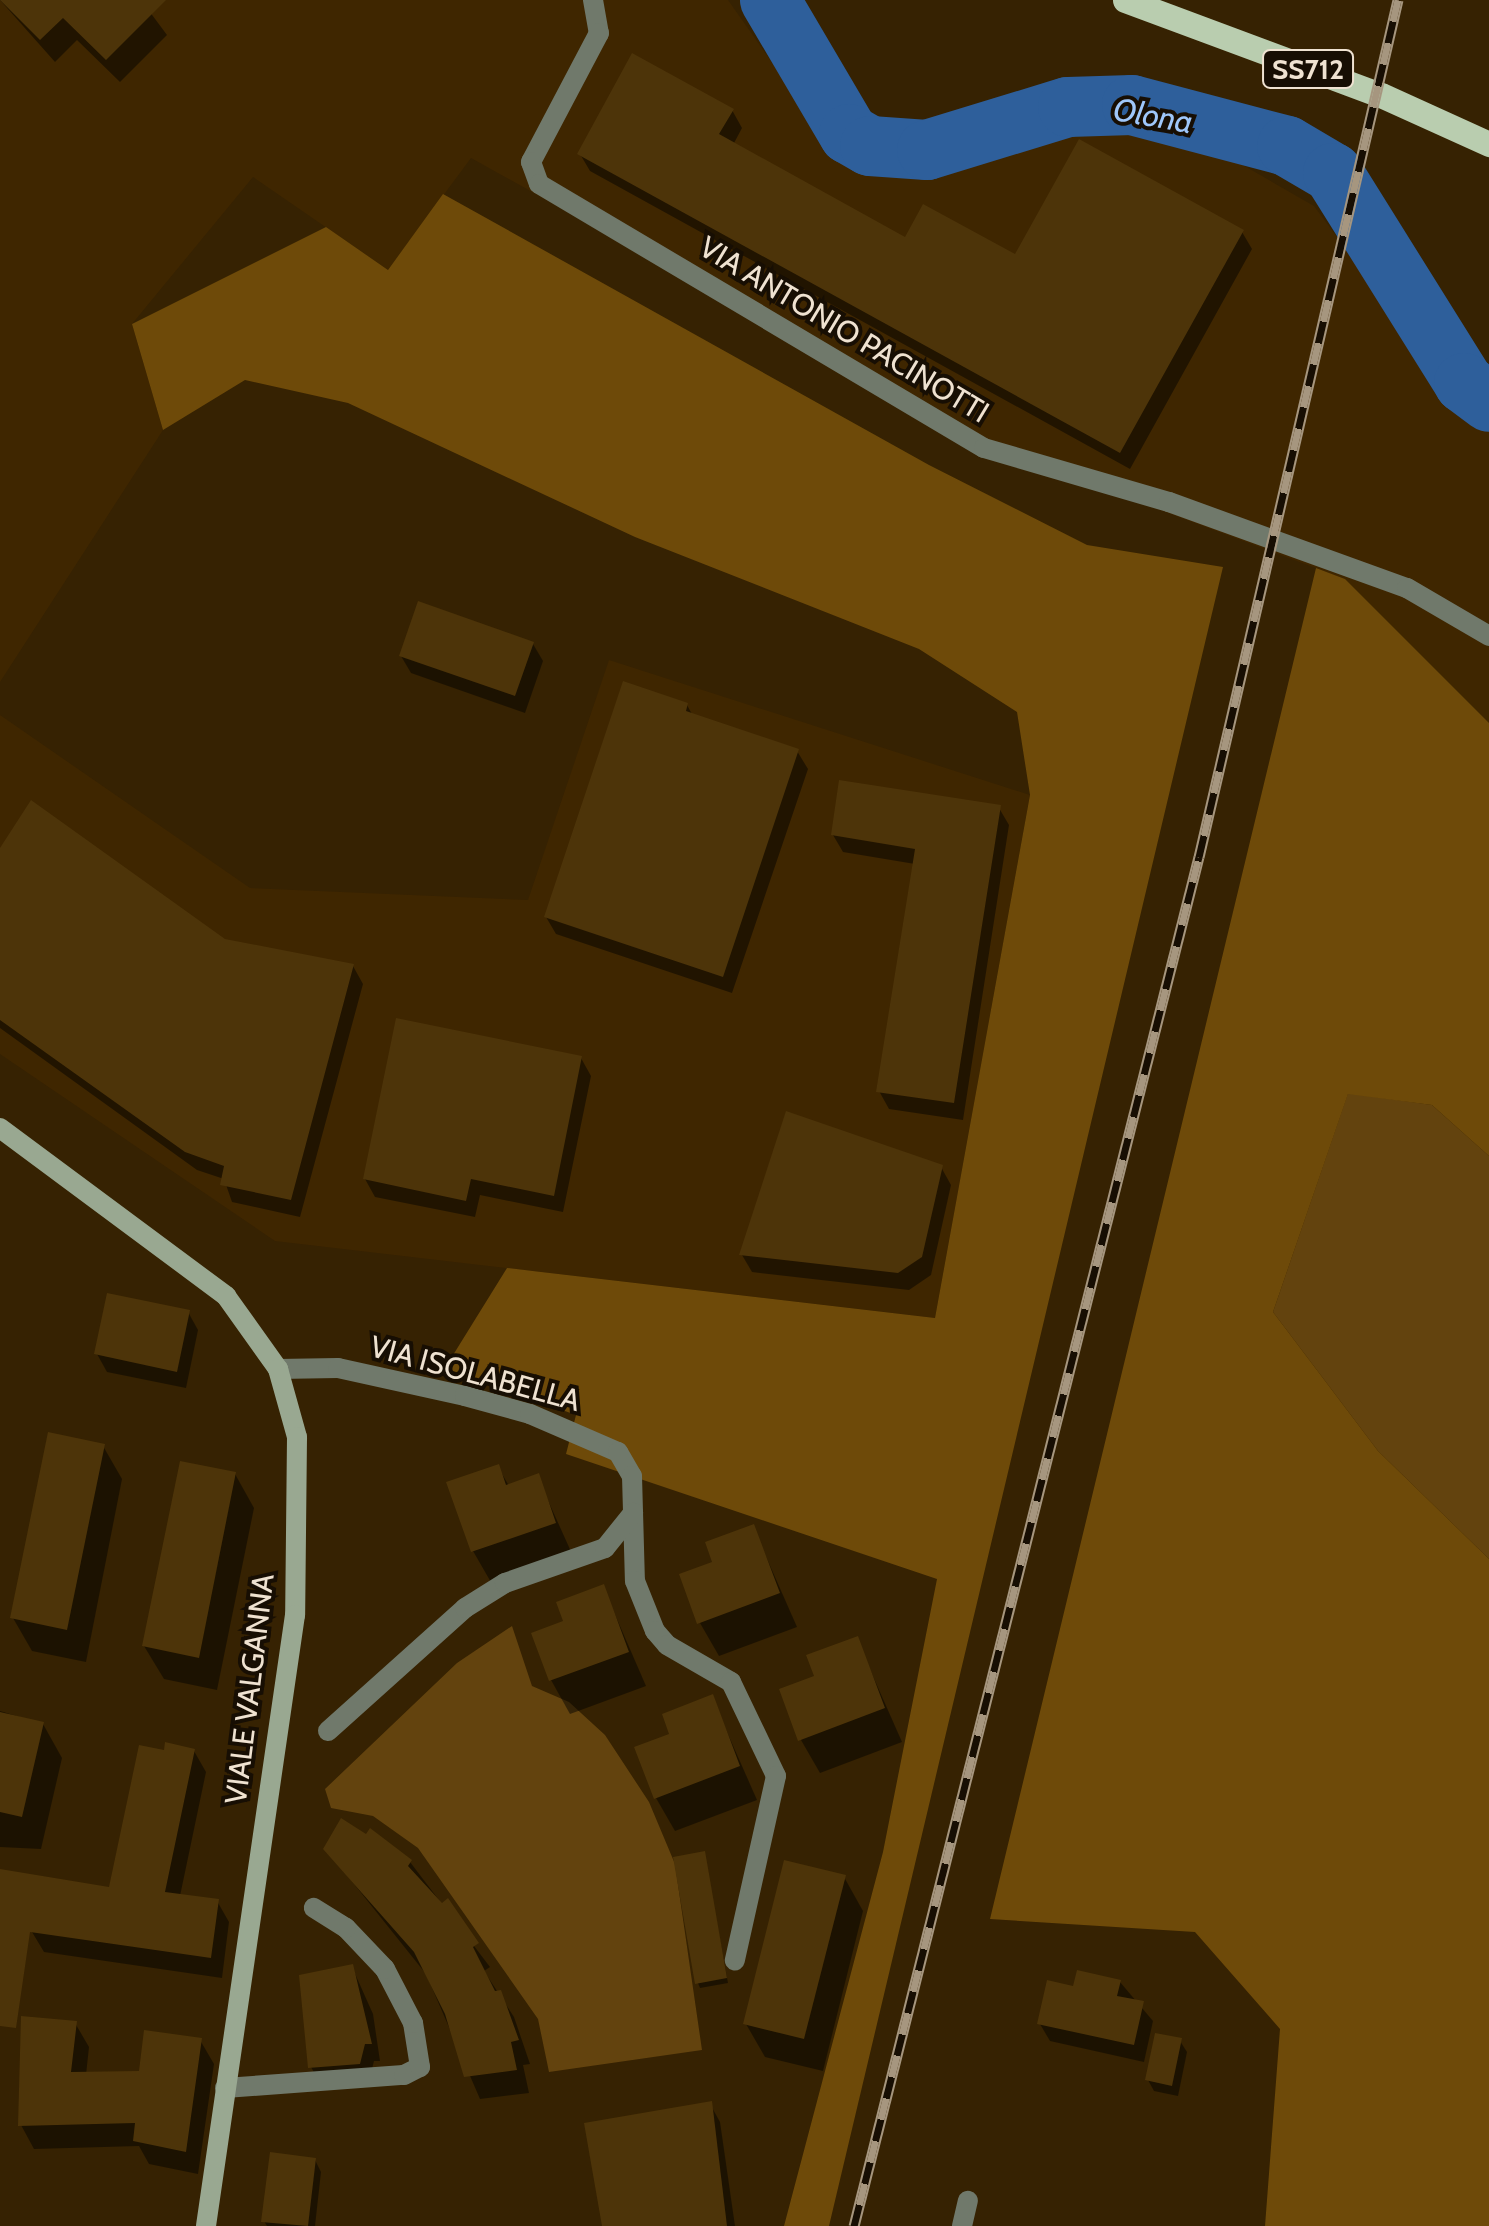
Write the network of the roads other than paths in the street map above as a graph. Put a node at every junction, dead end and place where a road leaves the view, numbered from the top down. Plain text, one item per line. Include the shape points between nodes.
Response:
1 (593, 0) edge
2 (1124, 0) edge
3 (1489, 144) edge
4 (1489, 636) edge
5 (0, 1128) edge
6 (278, 1369) junction
7 (636, 1506) junction
8 (328, 1731) dead end
9 (314, 1908) dead end
10 (735, 1960) dead end
11 (225, 2088) junction
12 (968, 2201) dead end
13 (206, 2226) edge
14 (962, 2226) edge

1 - 4 street, VIA ANTONIO PACINOTTI via 599,34 531,162 539,184 984,448 1169,502 1408,588
2 - 3 main road, SS712 via 1381,96
5 - 6 main road, VIALE VALGANNA via 226,1296
6 - 7 street, VIA ISOLABELLA via 338,1368 530,1414 618,1452 632,1476
6 - 11 main road, VIALE VALGANNA via 297,1437 294,1615
7 - 8 street via 605,1548 505,1583 465,1608
7 - 10 street, VIA ISOLABELLA via 635,1580 655,1631 666,1646 731,1682 776,1776
9 - 11 street via 346,1928 385,1968 413,2024 420,2067 404,2075
11 - 13 main road, VIALE VALGANNA
12 - 14 street

